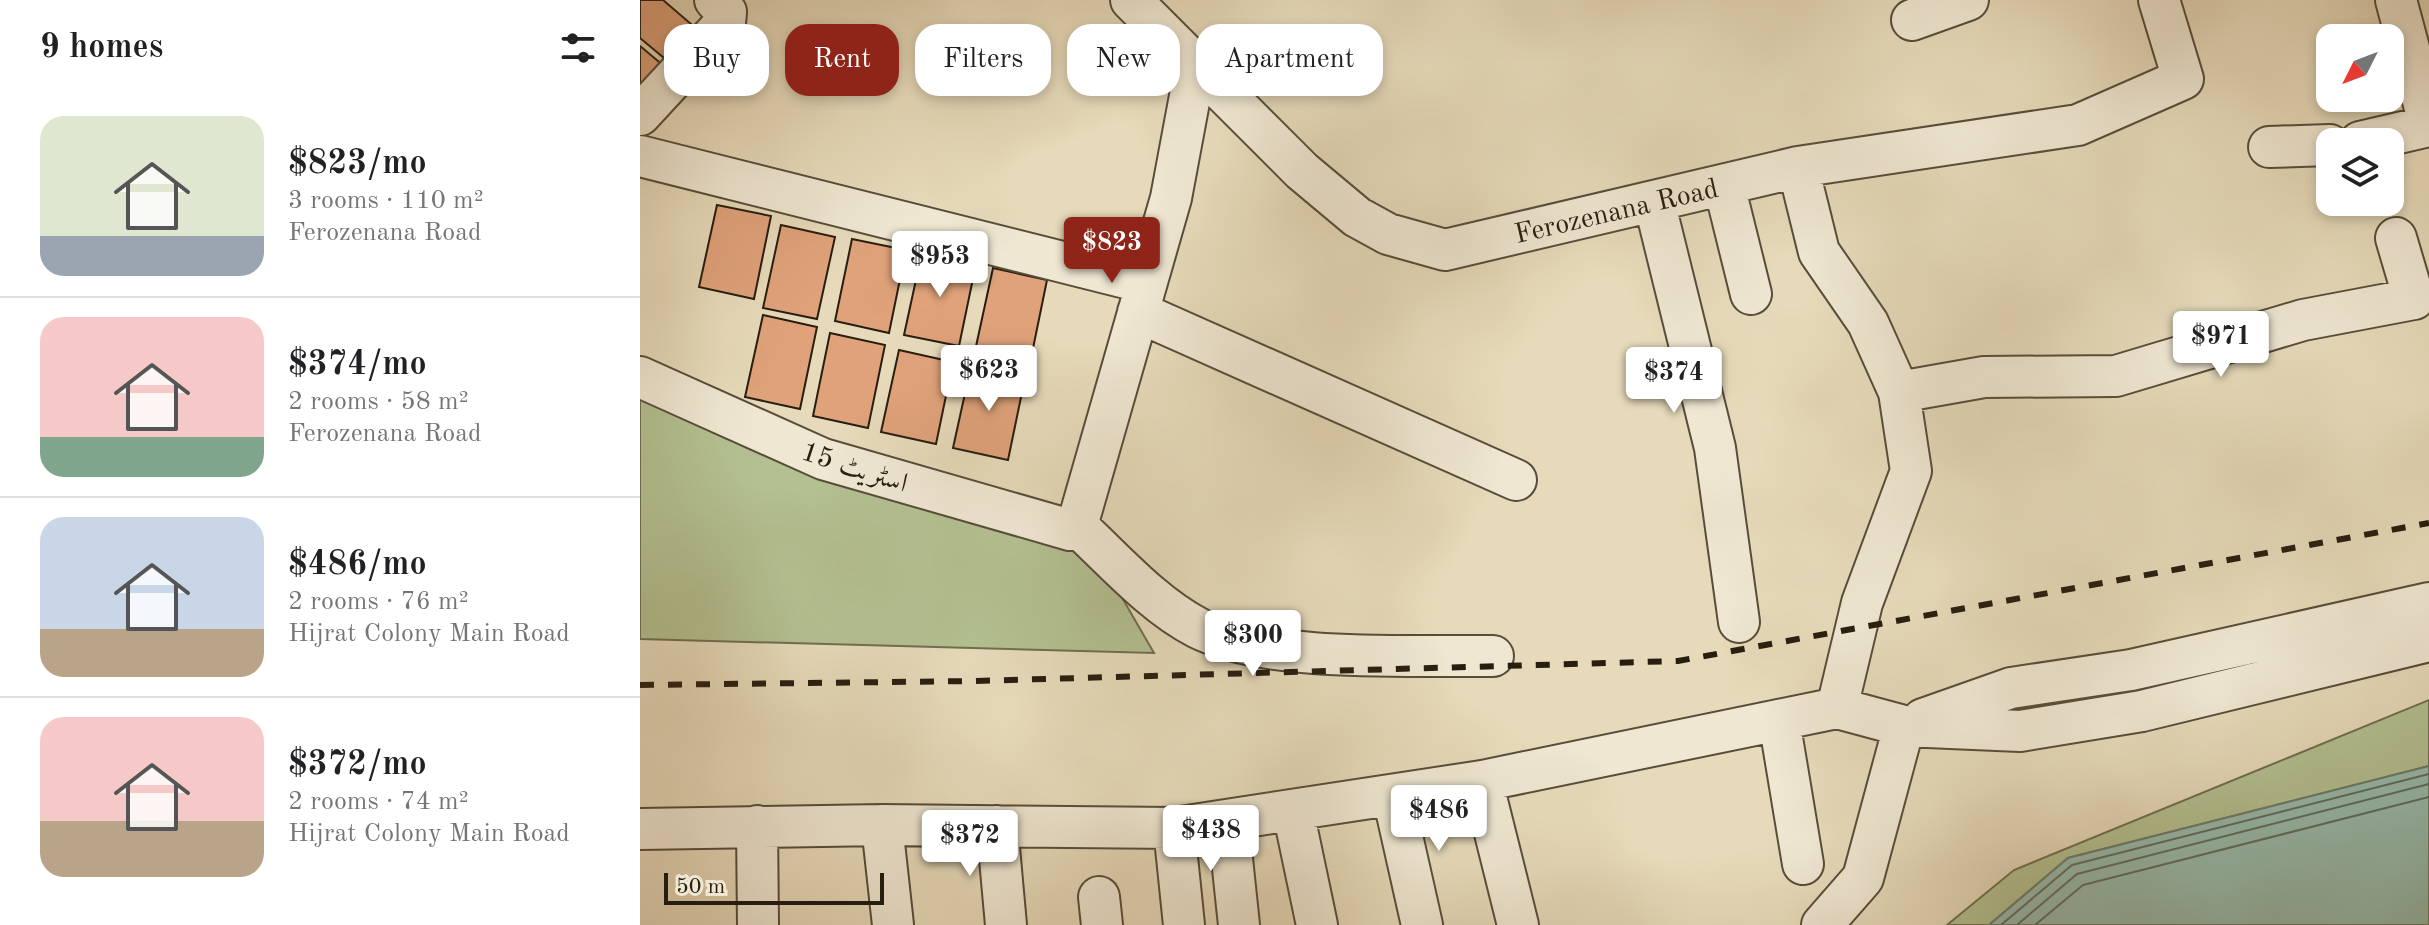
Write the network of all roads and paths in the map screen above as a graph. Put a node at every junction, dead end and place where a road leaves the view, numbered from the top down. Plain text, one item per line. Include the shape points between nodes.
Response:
1 (1131, 0) edge
2 (1968, 0) edge
3 (2159, 0) edge
4 (2396, 0) edge
5 (720, 6) edge
6 (1912, 20) dead end
7 (1196, 64) joint
8 (1228, 96) edge
9 (640, 115) edge
10 (2429, 124) edge
11 (2404, 131) edge
12 (2316, 145) edge
13 (2269, 147) dead end
14 (640, 156) edge
15 (1798, 167) junction
16 (1724, 185) junction
17 (1654, 201) junction
18 (2396, 238) dead end
19 (1751, 294) dead end
20 (1142, 298) junction
21 (640, 377) edge
22 (1899, 392) junction
23 (1516, 480) dead end
24 (1077, 526) junction
25 (2429, 603) edge
26 (1739, 622) dead end
27 (2429, 641) edge
28 (1493, 656) dead end
29 (1837, 708) junction
30 (1779, 720) junction
31 (1904, 726) junction
32 (1482, 781) junction
33 (1393, 796) junction
34 (1293, 811) junction
35 (1228, 821) junction
36 (882, 825) junction
37 (757, 826) junction
38 (997, 826) junction
39 (1174, 828) junction
40 (640, 829) edge
41 (1803, 864) dead end
42 (758, 925) edge
43 (893, 925) edge
44 (1006, 925) edge
45 (1184, 925) edge
46 (1239, 925) edge
47 (1317, 925) edge
48 (1422, 925) edge
49 (1518, 925) edge
50 (1822, 925) edge

1 - 7 street, Ferozenana Road
2 - 6 street
3 - 15 street, Ferozenana Road via 2183,79 2078,125
4 - 10 street
5 - 9 street via 725,23
7 - 20 street via 1171,198
8 - 17 street, Ferozenana Road via 1357,217 1421,245 1445,250
10 - 11 street
12 - 13 street
14 - 20 street
15 - 16 street, Ferozenana Road
15 - 22 street via 1819,252 1868,323
16 - 17 street, Ferozenana Road
16 - 19 street
17 - 26 street via 1715,448
18 - 22 street via 2414,299 2303,320 2116,376 1984,377
20 - 23 street
20 - 24 street
21 - 24 street, اسٹریٹ 15 via 823,459 1070,530
22 - 29 street via 1911,471 1862,603
24 - 28 street via 1177,615 1220,637 1357,655
25 - 31 street via 2131,670 2011,688
27 - 31 street via 2142,711 2020,731
29 - 30 street
29 - 31 street
30 - 32 street
30 - 41 street
31 - 50 street via 1863,878
32 - 33 street
32 - 49 street
33 - 34 street
33 - 48 street
34 - 35 street
34 - 47 street
35 - 39 street
35 - 46 street
36 - 37 street
36 - 38 street
36 - 43 street
37 - 40 street
37 - 42 street
38 - 39 street
38 - 44 street
39 - 45 street

